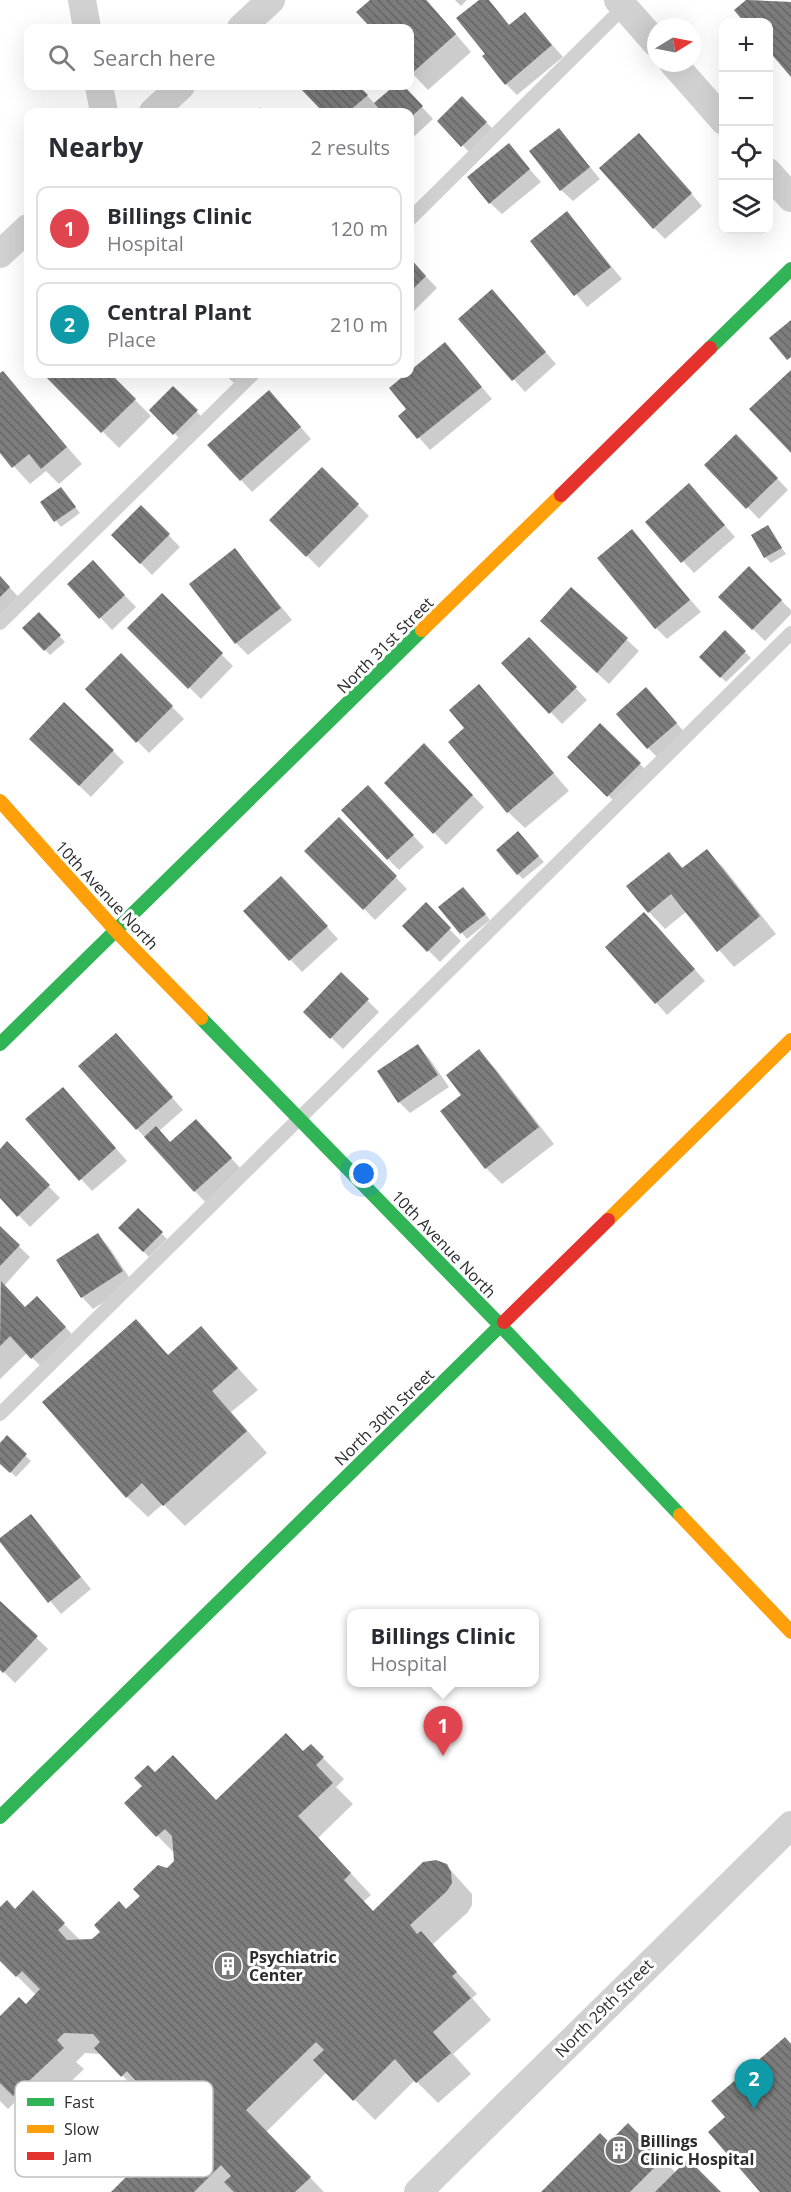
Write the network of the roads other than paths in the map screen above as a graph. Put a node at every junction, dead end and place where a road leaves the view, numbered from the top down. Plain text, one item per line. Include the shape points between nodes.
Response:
1 (82, 0) edge
2 (271, 0) edge
3 (624, 2) edge
4 (86, 24) edge
5 (245, 24) edge
6 (647, 31) edge
7 (681, 72) edge
8 (100, 90) edge
9 (177, 90) edge
10 (103, 108) edge
11 (157, 108) edge
12 (719, 115) edge
13 (773, 178) edge
14 (791, 198) edge
15 (414, 215) edge
16 (24, 232) edge
17 (0, 254) edge
18 (791, 268) edge
19 (249, 378) edge
20 (0, 623) edge
21 (791, 633) edge
22 (0, 801) edge
23 (117, 932) junction
24 (791, 1040) edge
25 (0, 1044) edge
26 (299, 1119) junction
27 (501, 1326) junction
28 (0, 1414) edge
29 (791, 1632) edge
30 (0, 1817) edge
31 (791, 1825) edge
32 (418, 2192) edge

1 - 4 street
2 - 5 street
3 - 6 street
3 - 15 lane
7 - 12 street
8 - 10 street
9 - 11 street
13 - 14 street
16 - 17 street
18 - 23 street, North 31st Street
19 - 20 lane
21 - 26 lane
22 - 23 street, 10th Avenue North
23 - 25 street, North 31st Street
23 - 26 street, 10th Avenue North
24 - 27 street, North 30th Street
26 - 27 street, 10th Avenue North
26 - 28 lane
27 - 29 street, 10th Avenue North
27 - 30 street, North 30th Street
31 - 32 street, North 29th Street

